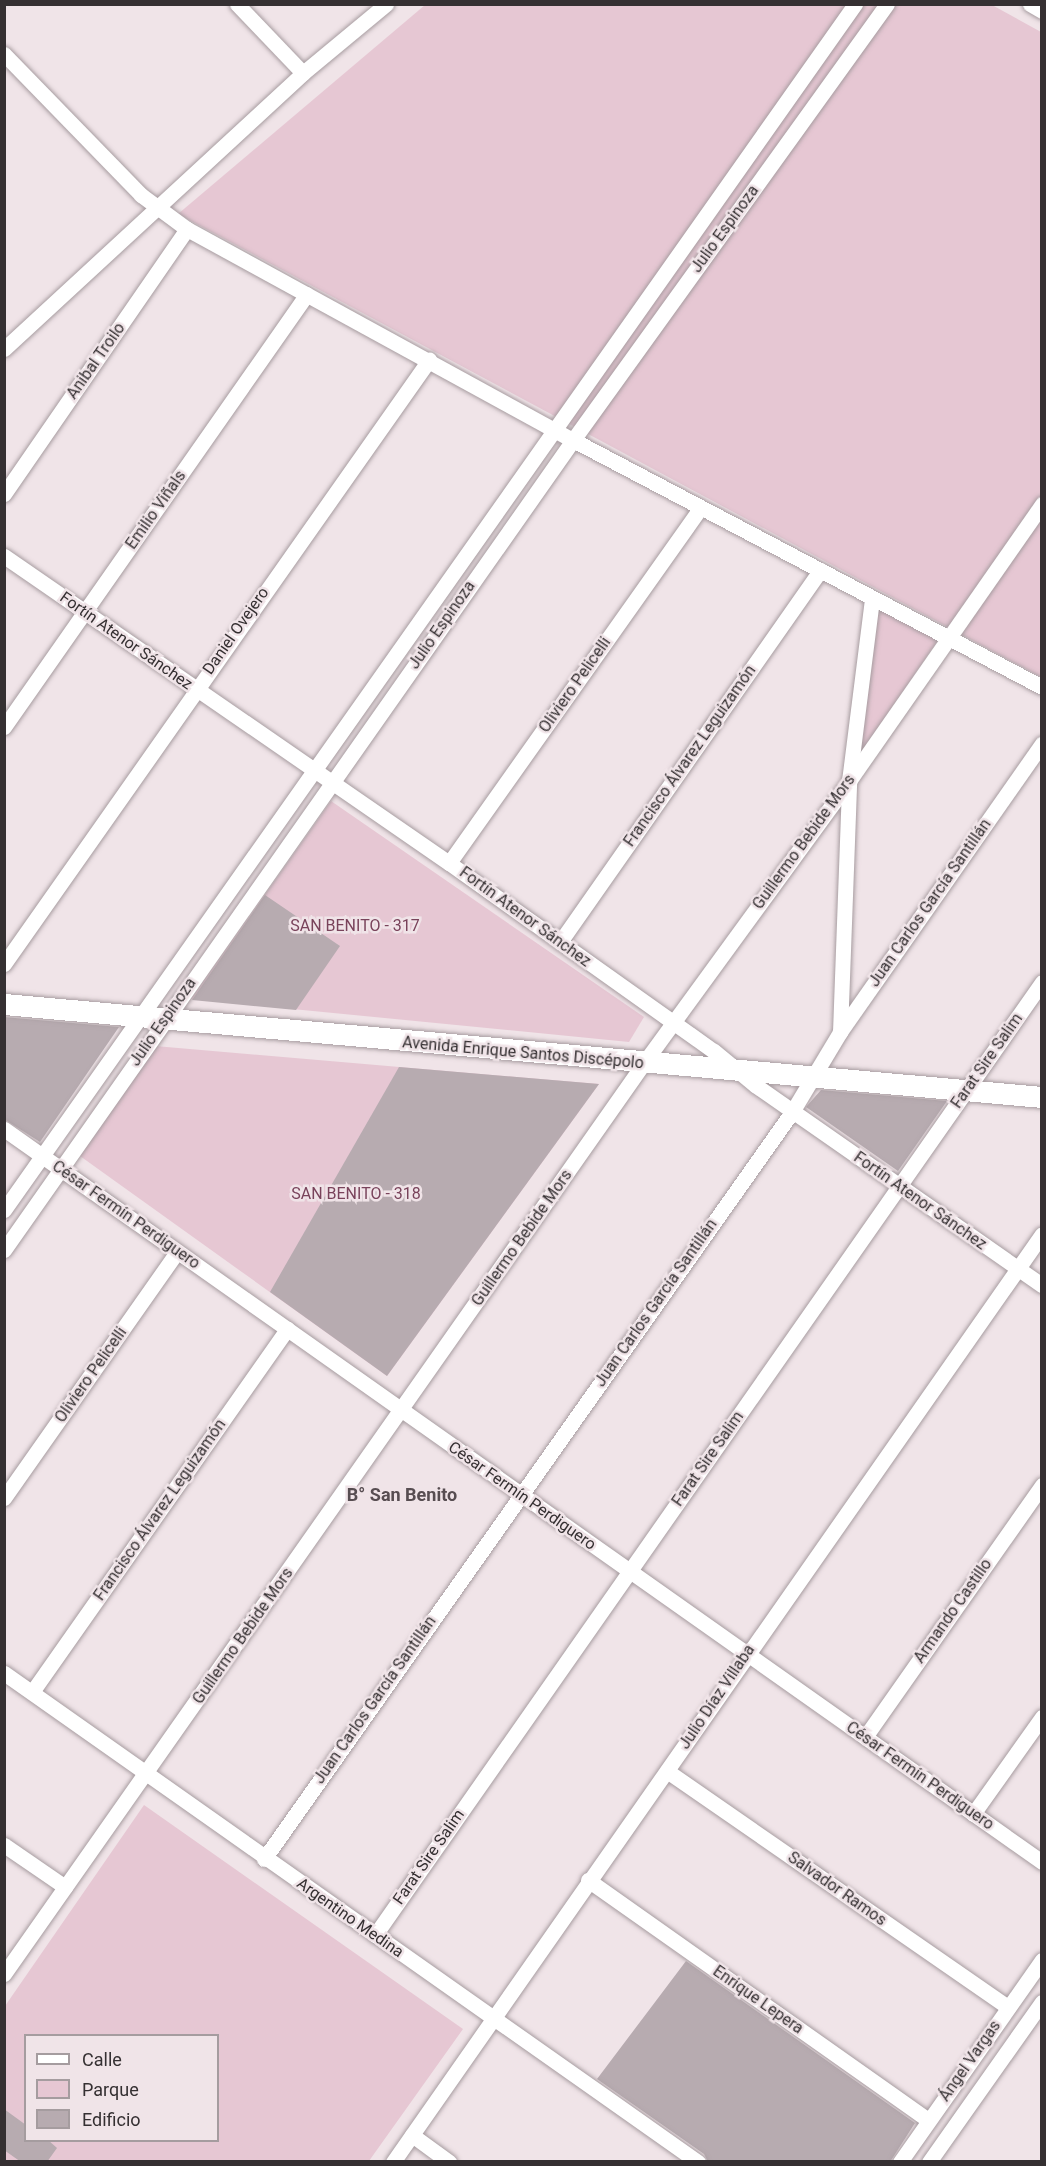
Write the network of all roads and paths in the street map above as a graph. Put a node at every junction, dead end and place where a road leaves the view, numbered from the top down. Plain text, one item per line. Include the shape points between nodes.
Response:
1 (237, 4) edge
2 (386, 4) edge
3 (855, 4) edge
4 (887, 4) edge
5 (1030, 4) edge
6 (1041, 11) edge
7 (4, 54) edge
8 (303, 73) junction
9 (157, 208) junction
10 (187, 229) junction
11 (307, 294) junction
12 (4, 349) edge
13 (429, 360) junction
14 (555, 430) junction
15 (573, 440) junction
16 (4, 494) edge
17 (1041, 504) edge
18 (700, 508) junction
19 (4, 556) edge
20 (820, 570) junction
21 (872, 598) junction
22 (85, 611) junction
23 (946, 636) junction
24 (1041, 687) edge
25 (195, 689) junction
26 (4, 727) edge
27 (1041, 744) edge
28 (312, 769) junction
29 (849, 781) junction
30 (332, 782) junction
31 (450, 863) junction
32 (560, 942) junction
33 (4, 964) edge
34 (1041, 982) edge
35 (4, 1004) edge
36 (140, 1018) junction
37 (164, 1020) junction
38 (673, 1023) junction
39 (840, 1032) junction
40 (643, 1064) junction
41 (738, 1071) junction
42 (816, 1078) junction
43 (967, 1091) junction
44 (1041, 1097) edge
45 (792, 1112) junction
46 (4, 1129) edge
47 (42, 1156) junction
48 (61, 1169) junction
49 (900, 1186) junction
50 (4, 1209) edge
51 (1041, 1234) edge
52 (4, 1250) edge
53 (177, 1252) junction
54 (1018, 1269) junction
55 (1041, 1285) edge
56 (287, 1329) junction
57 (402, 1412) junction
58 (1041, 1485) edge
59 (520, 1493) junction
60 (4, 1498) edge
61 (629, 1572) junction
62 (746, 1654) junction
63 (4, 1672) edge
64 (32, 1692) junction
65 (1041, 1717) edge
66 (865, 1737) junction
67 (667, 1771) junction
68 (147, 1773) junction
69 (973, 1815) junction
70 (4, 1845) edge
71 (264, 1859) junction
72 (1041, 1862) edge
73 (588, 1880) junction
74 (65, 1887) junction
75 (375, 1935) junction
76 (1041, 1960) edge
77 (4, 1974) edge
78 (1041, 2002) edge
79 (1008, 2007) junction
80 (492, 2016) junction
81 (928, 2120) junction
82 (412, 2135) junction
83 (393, 2162) edge
84 (449, 2162) edge
85 (698, 2162) edge
86 (900, 2162) edge
87 (929, 2162) edge

1 - 8 street
2 - 8 street
3 - 14 street, Julio Espinoza
4 - 15 street, Julio Espinoza
5 - 6 street
7 - 9 street
8 - 9 street
9 - 10 street
9 - 12 street
10 - 11 street
10 - 16 street, Anibal Troilo
11 - 13 street
11 - 22 street, Emilio Viñals
13 - 14 street
13 - 25 street, Daniel Ovejero
14 - 15 street
14 - 28 street, Julio Espinoza
15 - 18 street
15 - 30 street, Julio Espinoza
17 - 23 street, Guillermo Bebide Mors
18 - 20 street
18 - 31 street, Oliviero Pelicelli
19 - 22 street, Fortín Atenor Sánchez
20 - 21 street
20 - 32 street, Francisco Álvarez Leguizamón
21 - 23 street
21 - 29 street
22 - 25 street, Fortín Atenor Sánchez
22 - 26 street, Emilio Viñals
23 - 24 street
23 - 29 street, Guillermo Bebide Mors
25 - 28 street, Fortín Atenor Sánchez
25 - 33 street, Daniel Ovejero
27 - 39 street, Juan Carlos García Santillán
28 - 30 street, Fortín Atenor Sánchez
28 - 36 street, Julio Espinoza
29 - 38 street, Guillermo Bebide Mors
29 - 39 street
30 - 31 street, Fortín Atenor Sánchez
30 - 37 street, Julio Espinoza
31 - 32 street, Fortín Atenor Sánchez
32 - 38 street, Fortín Atenor Sánchez
34 - 43 street, Farat Sire Salim
35 - 36 main road, Avenida Enrique Santos Discépolo
36 - 37 main road, Avenida Enrique Santos Discépolo
36 - 47 street, Julio Espinoza
37 - 40 main road, Avenida Enrique Santos Discépolo
37 - 48 street, Julio Espinoza
38 - 40 street, Guillermo Bebide Mors
38 - 41 street, Fortín Atenor Sánchez
39 - 42 street, Juan Carlos García Santillán
40 - 41 main road, Avenida Enrique Santos Discépolo
40 - 57 street, Guillermo Bebide Mors
41 - 42 main road, Avenida Enrique Santos Discépolo
41 - 45 street, Fortín Atenor Sánchez
42 - 43 main road, Avenida Enrique Santos Discépolo
42 - 45 street, Juan Carlos García Santillán
43 - 44 main road, Avenida Enrique Santos Discépolo
43 - 49 street, Farat Sire Salim
45 - 49 street, Fortín Atenor Sánchez
45 - 59 street, Juan Carlos García Santillán
46 - 47 street, César Fermín Perdiguero
47 - 48 street, César Fermín Perdiguero
47 - 50 street, Julio Espinoza
48 - 52 street, Julio Espinoza
48 - 53 street, César Fermín Perdiguero
49 - 54 street, Fortín Atenor Sánchez
49 - 61 street, Farat Sire Salim
51 - 54 street, Julio Díaz Villaba
53 - 56 street, César Fermín Perdiguero
53 - 60 street, Oliviero Pelicelli
54 - 55 street, Fortín Atenor Sánchez
54 - 62 street, Julio Díaz Villaba
56 - 57 street, César Fermín Perdiguero
56 - 64 street, Francisco Álvarez Leguizamón
57 - 59 street, César Fermín Perdiguero
57 - 68 street, Guillermo Bebide Mors
58 - 66 street, Armando Castillo
59 - 61 street, César Fermín Perdiguero
59 - 71 street, Juan Carlos García Santillán
61 - 62 street, César Fermín Perdiguero
61 - 75 street, Farat Sire Salim
62 - 66 street, César Fermín Perdiguero
62 - 67 street, Julio Díaz Villaba
63 - 64 street, Argentino Medina
64 - 68 street, Argentino Medina
65 - 69 street
66 - 69 street, César Fermín Perdiguero
67 - 73 street, Julio Díaz Villaba
67 - 79 street, Salvador Ramos
68 - 71 street, Argentino Medina
68 - 74 street, Guillermo Bebide Mors
69 - 72 street, César Fermín Perdiguero
70 - 74 street
71 - 75 street, Argentino Medina
73 - 80 street, Julio Díaz Villaba
73 - 81 street, Enrique Lepera
74 - 77 street, Guillermo Bebide Mors
75 - 80 street, Argentino Medina
76 - 79 street, Ángel Vargas
78 - 87 street, Ángel Vargas
79 - 81 street, Ángel Vargas
80 - 82 street, Julio Díaz Villaba
80 - 85 street, Argentino Medina
81 - 86 street, Ángel Vargas
82 - 83 street, Julio Díaz Villaba
82 - 84 street

